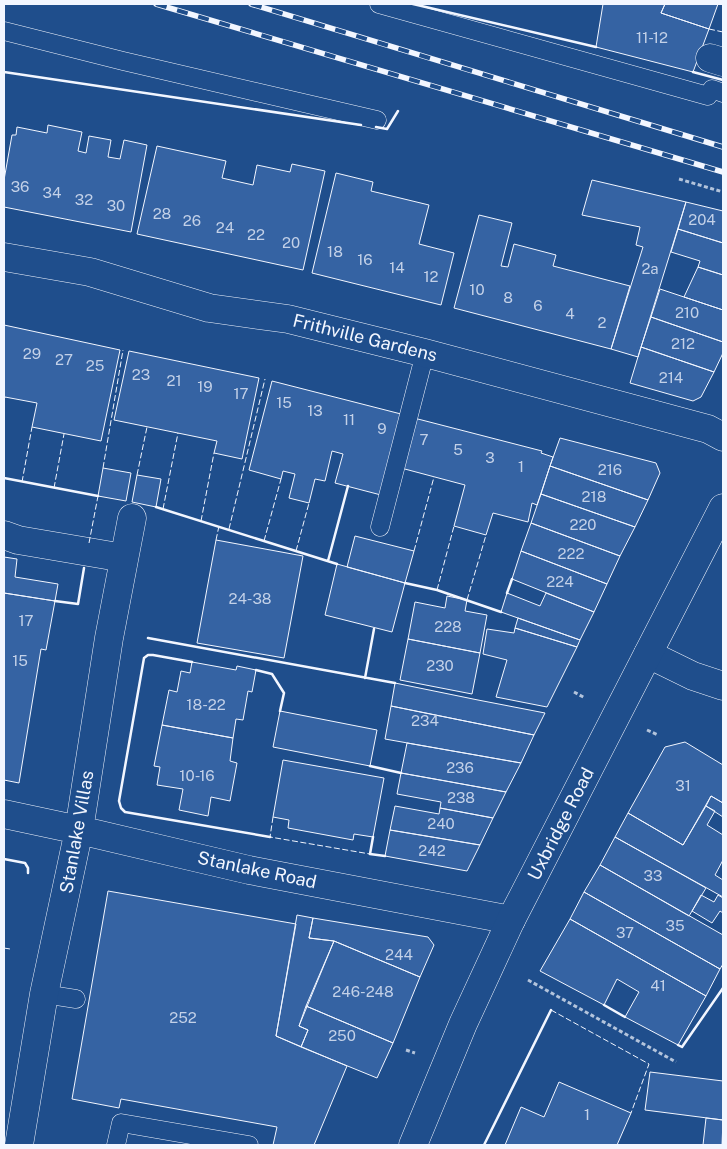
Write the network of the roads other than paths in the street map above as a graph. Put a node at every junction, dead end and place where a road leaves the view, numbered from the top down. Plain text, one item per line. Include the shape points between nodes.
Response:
1 (380, 4) edge
2 (4, 31) edge
3 (723, 93) edge
4 (377, 120) dead end
5 (4, 257) edge
6 (425, 353) junction
7 (723, 437) edge
8 (723, 508) edge
9 (132, 518) dead end
10 (380, 527) dead end
11 (4, 535) edge
12 (124, 558) junction
13 (648, 654) junction
14 (723, 686) edge
15 (4, 814) edge
16 (79, 830) junction
17 (511, 920) junction
18 (44, 994) junction
19 (76, 1000) dead end
20 (19, 1145) edge
21 (116, 1145) edge
22 (249, 1145) edge
23 (412, 1145) edge

1 - 3 lane via 708,96 712,89
2 - 4 lane
5 - 6 street, Frithville Gardens via 90,272 209,308 288,319
6 - 7 street, Frithville Gardens via 708,429
6 - 10 lane
8 - 13 street, Uxbridge Road
9 - 12 street, Stanlake Villas
11 - 12 street
12 - 16 street, Stanlake Villas
13 - 14 street via 693,676
13 - 17 street, Uxbridge Road
15 - 16 street, Stanlake Road
16 - 17 street, Stanlake Road via 249,870
16 - 18 street, Stanlake Villas
17 - 23 street, Uxbridge Road
18 - 19 lane
18 - 20 street, Stanlake Villas
21 - 22 lane via 121,1123

